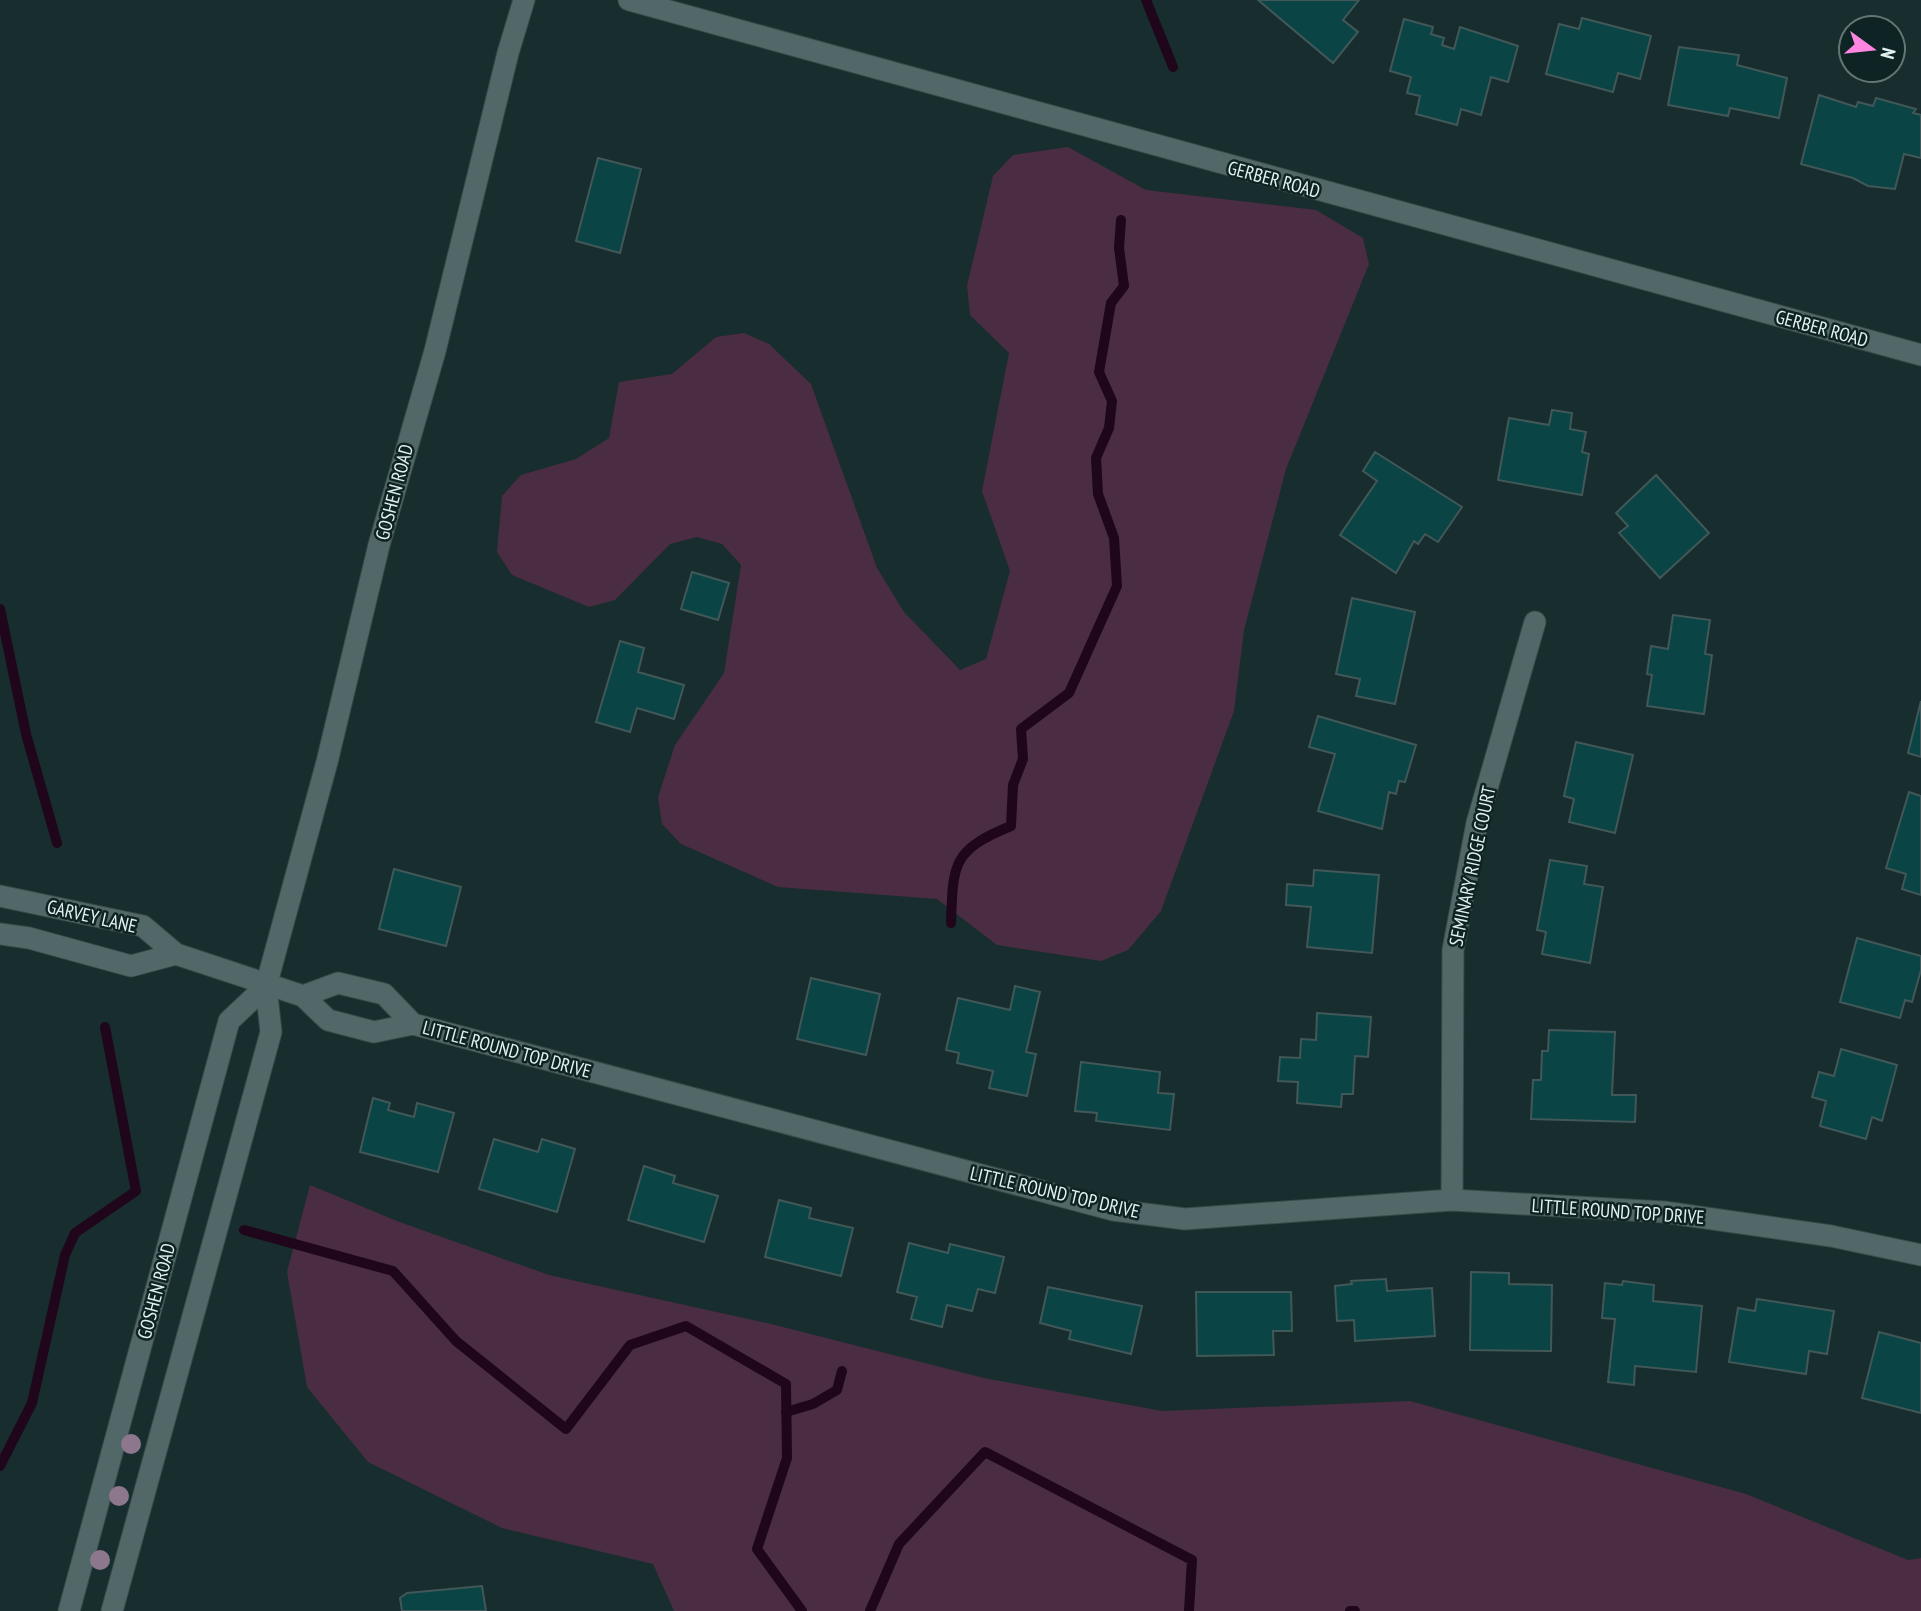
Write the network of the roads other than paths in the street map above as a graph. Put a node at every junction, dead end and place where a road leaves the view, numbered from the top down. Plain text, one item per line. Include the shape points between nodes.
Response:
1 (524, 0) edge
2 (629, 0) edge
3 (1921, 355) edge
4 (1535, 622) dead end
5 (0, 896) edge
6 (0, 934) edge
7 (176, 954) junction
8 (266, 986) junction
9 (303, 996) junction
10 (413, 1024) junction
11 (1452, 1200) junction
12 (1921, 1255) edge
13 (69, 1611) edge
14 (112, 1611) edge

1 - 8 street, GOSHEN ROAD
2 - 3 street, GERBER ROAD
4 - 11 street, SEMINARY RIDGE COURT via 1477,823 1453,950
5 - 7 street, GARVEY LANE via 143,926
6 - 7 street, GARVEY LANE via 131,965
7 - 8 street, GARVEY LANE
8 - 9 street, LITTLE ROUND TOP DRIVE
8 - 13 street, GOSHEN ROAD via 229,1021
8 - 14 street, GOSHEN ROAD via 271,1032
9 - 10 street, LITTLE ROUND TOP DRIVE via 328,1020 374,1032
9 - 10 street, LITTLE ROUND TOP DRIVE via 338,983 384,994
10 - 11 street, LITTLE ROUND TOP DRIVE via 1113,1210 1185,1219
11 - 12 street, LITTLE ROUND TOP DRIVE via 1664,1212

